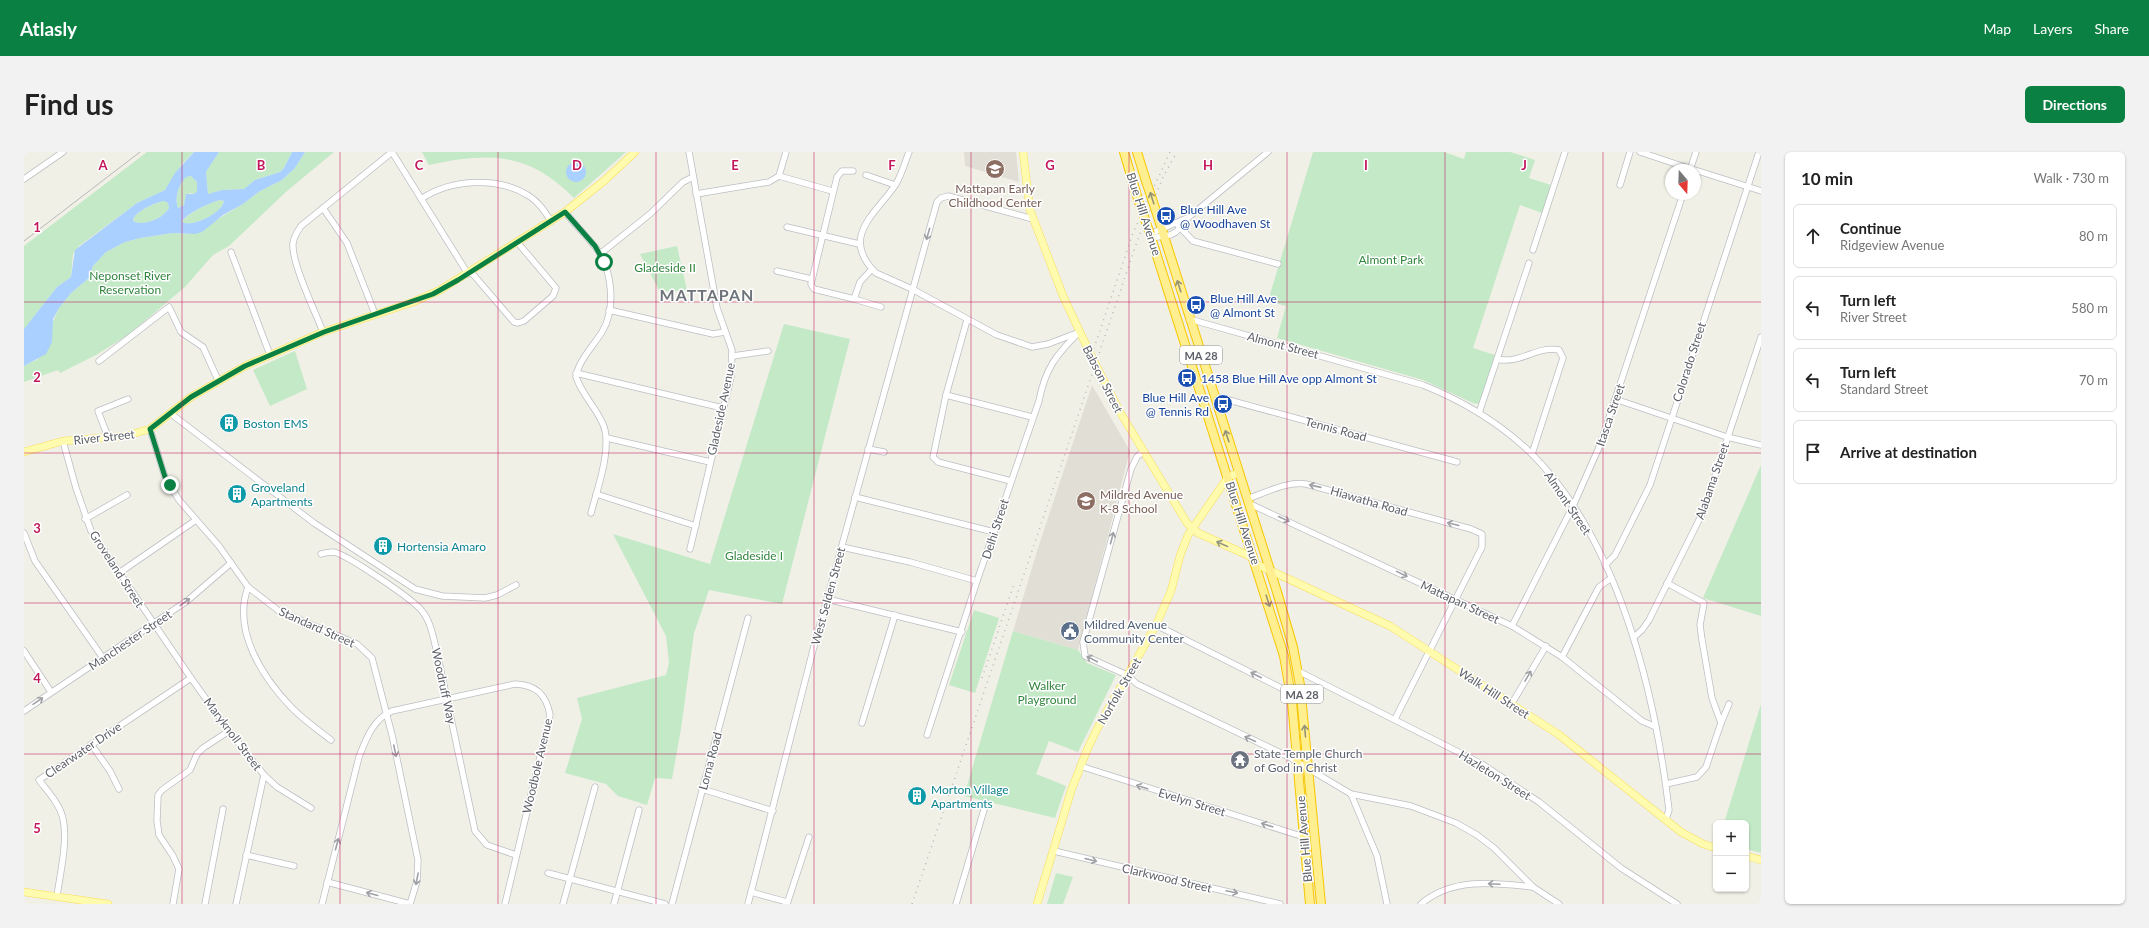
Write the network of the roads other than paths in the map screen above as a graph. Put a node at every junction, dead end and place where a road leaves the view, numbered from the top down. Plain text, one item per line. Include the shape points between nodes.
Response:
1 (63, 152) edge
2 (392, 152) edge
3 (635, 152) edge
4 (689, 152) edge
5 (786, 152) edge
6 (909, 152) edge
7 (1023, 152) edge
8 (1124, 152) edge
9 (1137, 152) edge
10 (1268, 152) edge
11 (1565, 152) edge
12 (1630, 152) edge
13 (1640, 152) edge
14 (1696, 152) edge
15 (1759, 152) edge
16 (1675, 164) edge
17 (1693, 164) edge
18 (853, 171) dead end
19 (1701, 173) edge
20 (866, 175) dead end
21 (779, 176) junction
22 (693, 178) junction
23 (24, 179) edge
24 (895, 185) junction
25 (1620, 185) dead end
26 (1747, 187) junction
27 (832, 191) junction
28 (1761, 191) edge
29 (696, 194) junction
30 (421, 198) junction
31 (1681, 200) edge
32 (323, 208) junction
33 (565, 212) junction
34 (1033, 219) junction
35 (551, 221) junction
36 (1178, 225) junction
37 (787, 227) dead end
38 (1163, 233) junction
39 (822, 236) junction
40 (1150, 236) junction
41 (518, 242) junction
42 (859, 244) junction
43 (1533, 250) dead end
44 (231, 252) dead end
45 (600, 254) junction
46 (1529, 263) dead end
47 (1278, 264) dead end
48 (872, 268) junction
49 (777, 271) dead end
50 (470, 273) junction
51 (811, 279) junction
52 (912, 290) junction
53 (854, 299) junction
54 (880, 307) dead end
55 (609, 310) junction
56 (375, 314) junction
57 (1189, 318) junction
58 (967, 320) junction
59 (324, 332) junction
60 (724, 332) junction
61 (1080, 332) junction
62 (1761, 337) edge
63 (768, 351) dead end
64 (270, 355) junction
65 (733, 356) junction
66 (1497, 360) junction
67 (99, 361) dead end
68 (576, 373) junction
69 (218, 380) junction
70 (946, 395) junction
71 (1214, 396) junction
72 (128, 399) dead end
73 (1615, 399) junction
74 (723, 408) junction
75 (170, 413) junction
76 (1479, 413) junction
77 (1032, 417) junction
78 (1671, 419) junction
79 (150, 429) junction
80 (108, 437) junction
81 (1727, 437) junction
82 (606, 438) junction
83 (63, 441) junction
84 (1761, 445) edge
85 (868, 449) junction
86 (1144, 451) junction
87 (24, 452) edge
88 (884, 452) dead end
89 (1532, 454) junction
90 (710, 462) junction
91 (1457, 462) dead end
92 (1239, 473) junction
93 (1228, 477) junction
94 (1011, 481) junction
95 (596, 494) junction
96 (127, 495) dead end
97 (855, 497) junction
98 (1248, 501) junction
99 (1573, 506) junction
100 (591, 513) dead end
101 (85, 519) junction
102 (196, 520) junction
103 (696, 526) junction
104 (1192, 528) junction
105 (994, 532) junction
106 (24, 533) edge
107 (842, 546) junction
108 (690, 549) dead end
109 (321, 554) dead end
110 (1255, 561) junction
111 (231, 562) junction
112 (1605, 565) junction
113 (1270, 571) junction
114 (119, 573) junction
115 (1610, 579) junction
116 (977, 581) junction
117 (1667, 583) junction
118 (516, 585) dead end
119 (248, 587) junction
120 (827, 599) junction
121 (1455, 600) junction
122 (895, 615) junction
123 (748, 618) dead end
124 (153, 625) junction
125 (1156, 625) junction
126 (1512, 626) junction
127 (962, 632) junction
128 (1634, 637) junction
129 (1546, 646) junction
130 (24, 651) edge
131 (1430, 652) junction
132 (1562, 657) junction
133 (103, 658) junction
134 (1298, 671) junction
135 (1127, 675) junction
136 (191, 678) junction
137 (51, 692) junction
138 (1291, 693) junction
139 (447, 698) junction
140 (1729, 704) dead end
141 (1511, 705) junction
142 (24, 711) edge
143 (386, 714) junction
144 (1395, 720) junction
145 (862, 723) dead end
146 (1721, 723) junction
147 (1656, 727) junction
148 (229, 731) junction
149 (927, 735) dead end
150 (331, 740) dead end
151 (91, 744) junction
152 (1297, 762) junction
153 (1080, 766) junction
154 (1309, 769) junction
155 (264, 774) junction
156 (1666, 784) junction
157 (595, 787) dead end
158 (120, 789) dead end
159 (702, 789) junction
160 (1351, 794) junction
161 (986, 803) dead end
162 (311, 808) dead end
163 (223, 809) dead end
164 (639, 810) dead end
165 (773, 810) junction
166 (1666, 819) junction
167 (809, 837) dead end
168 (1304, 837) junction
169 (1713, 847) edge
170 (1054, 851) junction
171 (246, 855) junction
172 (516, 855) junction
173 (1749, 857) edge
174 (1761, 860) edge
175 (294, 866) dead end
176 (548, 873) dead end
177 (569, 879) junction
178 (327, 882) junction
179 (1533, 887) junction
180 (617, 891) junction
181 (24, 892) edge
182 (751, 892) junction
183 (62, 899) edge
184 (787, 903) edge
185 (108, 904) edge
186 (173, 904) edge
187 (205, 904) edge
188 (236, 904) edge
189 (322, 904) edge
190 (410, 904) edge
191 (505, 904) edge
192 (563, 904) edge
193 (614, 904) edge
194 (665, 904) edge
195 (672, 904) edge
196 (748, 904) edge
197 (956, 904) edge
198 (1037, 904) edge
199 (1280, 904) edge
200 (1310, 904) edge
201 (1321, 904) edge
202 (1387, 904) edge
203 (1421, 904) edge
204 (1559, 904) edge
205 (1677, 904) edge

1 - 23 street
2 - 30 street
2 - 32 street
3 - 33 main road, River Street via 604,182
4 - 22 street, Gladeside Avenue
5 - 21 street
6 - 24 street
7 - 34 main road, Babson Street via 1027,197
8 - 40 highway, Blue Hill Avenue / MA 28, bridge
38 -> 9 highway, Blue Hill Avenue / MA 28, bridge
10 - 36 street
11 - 43 street
12 - 25 street
13 - 16 street
14 - 17 street
15 - 26 street, Colorado Street
18 - 27 street via 840,173
19 - 26 street
20 - 24 street
21 - 27 street
21 - 29 street via 769,182
22 - 29 street, Gladeside Avenue
22 - 45 street via 683,182 650,214
24 - 42 street via 867,220
26 - 28 street
26 - 78 street, Colorado Street
27 - 39 street
29 - 60 street, Gladeside Avenue via 714,293
30 - 35 street via 446,186 494,184 529,196 540,205
30 - 50 street
31 - 73 street, Itasca Street
32 - 56 street via 346,243
32 - 59 street via 301,226 294,236 293,252
33 - 35 main road, River Street
33 - 45 street
34 -> 52 street, West Selden Street via 948,196 941,198 937,202
34 - 61 main road, Babson Street
35 - 41 main road, River Street
36 - 38 street via 1173,234
36 - 47 street via 1193,240
37 - 39 street
38 - 40 street
57 -> 38 highway, Blue Hill Avenue / MA 28
39 - 42 street
39 - 51 street
40 - 93 highway, Blue Hill Avenue / MA 28
41 - 50 main road, River Street
41 - 50 street via 554,284 556,291 524,321 518,323 513,320
42 - 48 street via 865,260
44 - 64 street
45 - 55 street via 606,267 610,289
46 - 66 street
48 - 52 street via 885,278
48 - 53 street via 860,282
49 - 51 street
50 - 56 main road, River Street via 426,297
51 - 53 street via 814,289
52 - 58 street
52 - 85 street, West Selden Street
53 - 54 street
55 - 60 street via 713,334
55 - 68 street via 604,329
56 - 59 main road, River Street
57 - 71 highway, Blue Hill Avenue / MA 28
57 - 76 street, Almont Street via 1408,380 1455,399
58 - 61 street via 1032,348
58 - 70 street
59 - 64 main road, River Street
60 - 65 street, Gladeside Avenue
61 - 77 street, Delhi Street via 1049,367
61 - 86 main road, Babson Street, bridge
62 - 81 street, Alabama Street
63 - 65 street
64 - 69 main road, River Street
65 - 74 street, Gladeside Avenue via 731,377
66 - 76 street
66 - 89 street via 1506,362 1548,349 1559,350 1562,358
67 - 69 street via 169,307 181,332 203,347
68 - 74 street
68 - 82 street via 583,394 603,422
69 - 75 main road, River Street
70 - 77 street
70 - 94 street via 932,453 934,459
71 - 91 street, Tennis Road
92 -> 71 highway, Blue Hill Avenue / MA 28
72 - 80 street via 98,411
73 - 78 street
73 - 99 street, Itasca Street via 1600,445
74 - 90 street, Gladeside Avenue
75 - 79 main road, River Street
75 - 118 street via 314,523 415,588 442,596 485,598
76 - 89 street, Almont Street
77 - 94 street, Delhi Street
78 - 81 street
78 - 112 street, Colorado Street via 1650,485 1615,555
79 - 80 main road, River Street via 125,436
79 - 102 street, Standard Street via 165,477 179,500
80 - 83 main road, River Street
81 - 84 street
81 - 117 street, Alabama Street via 1704,512
82 - 90 street
82 - 95 street
83 - 87 main road, River Street
83 - 101 street, Groveland Street
85 - 88 street
85 - 97 street, West Selden Street
86 - 104 main road, Babson Street via 1174,503
135 -> 86 street via 1085,656 1083,642 1131,469 1137,457
89 - 99 street, Almont Street
90 - 103 street, Gladeside Avenue
92 - 93 main road
92 - 98 highway, Blue Hill Avenue / MA 28
93 - 104 main road, Norfolk Street
93 - 110 highway, Blue Hill Avenue / MA 28
94 - 105 street, Delhi Street
95 - 100 street
95 - 103 street
96 - 101 street
97 - 105 street
97 - 107 street, West Selden Street
98 - 113 highway, Blue Hill Avenue / MA 28
98 -> 121 street, Mattapan Street
121 -> 98 street, Hiawatha Road via 1484,542 1482,534 1299,483
99 - 112 street, Almont Street
99 - 126 street, Itasca Street
101 - 114 street, Groveland Street
102 - 111 street, Standard Street
102 - 114 street
103 - 108 street, Gladeside Avenue
110 -> 104 main road, Babson Street
104 - 125 main road, Norfolk Street via 1184,543 1171,591
105 - 116 street, Delhi Street
106 - 133 street via 35,561
107 - 116 street
107 - 120 street, West Selden Street
109 - 139 street, Woodruff Way via 334,552 355,563 408,598 422,611 432,631
110 - 113 main road, Walk Hill Street
110 -> 138 highway, Blue Hill Avenue / MA 28 via 1282,648
111 - 119 street, Standard Street
124 -> 111 street, Manchester Street via 187,601
112 - 115 street, Almont Street
113 - 131 main road, Walk Hill Street via 1390,626
113 - 134 highway, Blue Hill Avenue / MA 28
114 - 124 street, Groveland Street
115 - 128 street, Almont Street
115 - 132 street via 1600,587
116 - 127 street, Delhi Street
117 - 128 street, Alabama Street via 1649,620
117 - 146 street via 1704,603 1700,625 1702,640 1712,698
119 - 143 street, Standard Street via 279,611 357,644 366,651 375,665
119 - 150 street via 242,608 244,624 260,667 293,709
120 - 122 street
120 - 165 street, West Selden Street
121 - 126 street, Mattapan Street
121 - 131 street
122 - 127 street
122 - 145 street
123 - 159 street, Lorna Road
124 - 133 street, Manchester Street
124 - 136 street, Maryknoll Street
125 - 135 main road, Norfolk Street
138 -> 125 street
126 - 129 street, Mattapan Street
127 - 149 street, Delhi Street
128 - 147 street, Almont Street
129 - 132 street, Mattapan Street
141 -> 129 street
130 - 137 street
131 - 141 main road, Walk Hill Street
131 - 144 street
132 - 147 street, Mattapan Street via 1642,721
133 - 137 street, Manchester Street
134 - 144 street, Hazleton Street
154 -> 134 highway, Blue Hill Avenue / MA 28
152 -> 135 street via 1138,684
135 - 153 main road, Norfolk Street
136 - 148 street, Maryknoll Street
136 - 151 street, Clearwater Drive
142 -> 137 street, Manchester Street
138 - 152 highway, Blue Hill Avenue / MA 28
139 - 143 street, Woodbole Avenue
139 - 172 street, Woodruff Way via 475,831 487,845
139 - 172 street, Woodbole Avenue via 515,684 537,689 547,701 550,715 548,725
140 - 146 street
141 - 166 main road, Walk Hill Street via 1585,754
178 -> 143 street via 359,757 368,735
143 -> 190 street, Standard Street via 418,860 417,881
144 - 205 street, Hazleton Street via 1482,764 1554,814 1621,868
146 - 156 street via 1706,767 1697,777
147 - 156 street, Almont Street
148 - 155 street, Maryknoll Street
148 - 186 street via 203,748 197,754 190,770 158,795 159,835 178,869
151 - 158 street
151 - 183 street, Clearwater Drive via 39,780 52,796 63,820
152 - 154 street
152 - 168 highway, Blue Hill Avenue / MA 28
168 -> 153 street, Evelyn Street
153 - 170 main road, Norfolk Street
154 - 160 street
154 - 201 highway, Blue Hill Avenue / MA 28
155 - 162 street via 277,787
155 - 171 street, Maryknoll Street
156 - 166 street, Almont Street via 1669,810
157 - 177 street
159 - 165 street
159 - 195 street, Lorna Road
160 - 179 street via 1411,806 1456,823 1494,848
160 - 202 street via 1377,856
161 - 197 street
163 - 187 street
164 - 180 street
165 - 182 street, West Selden Street
166 - 169 main road, Walk Hill Street via 1691,838
167 - 184 street
168 - 200 highway, Blue Hill Avenue / MA 28
170 - 198 main road, Norfolk Street
170 -> 199 street, Clarkwood Street
171 - 175 street
171 - 188 street, Maryknoll Street
172 - 191 street, Woodbole Avenue
173 - 174 main road
176 - 177 street
177 - 180 street
177 - 192 street
178 - 189 street
190 -> 178 street
179 -> 203 street via 1469,884 1441,891
179 - 204 street
180 - 193 street
180 - 194 street
181 - 183 main road
182 - 184 street
182 - 196 street, West Selden Street
183 - 185 main road

